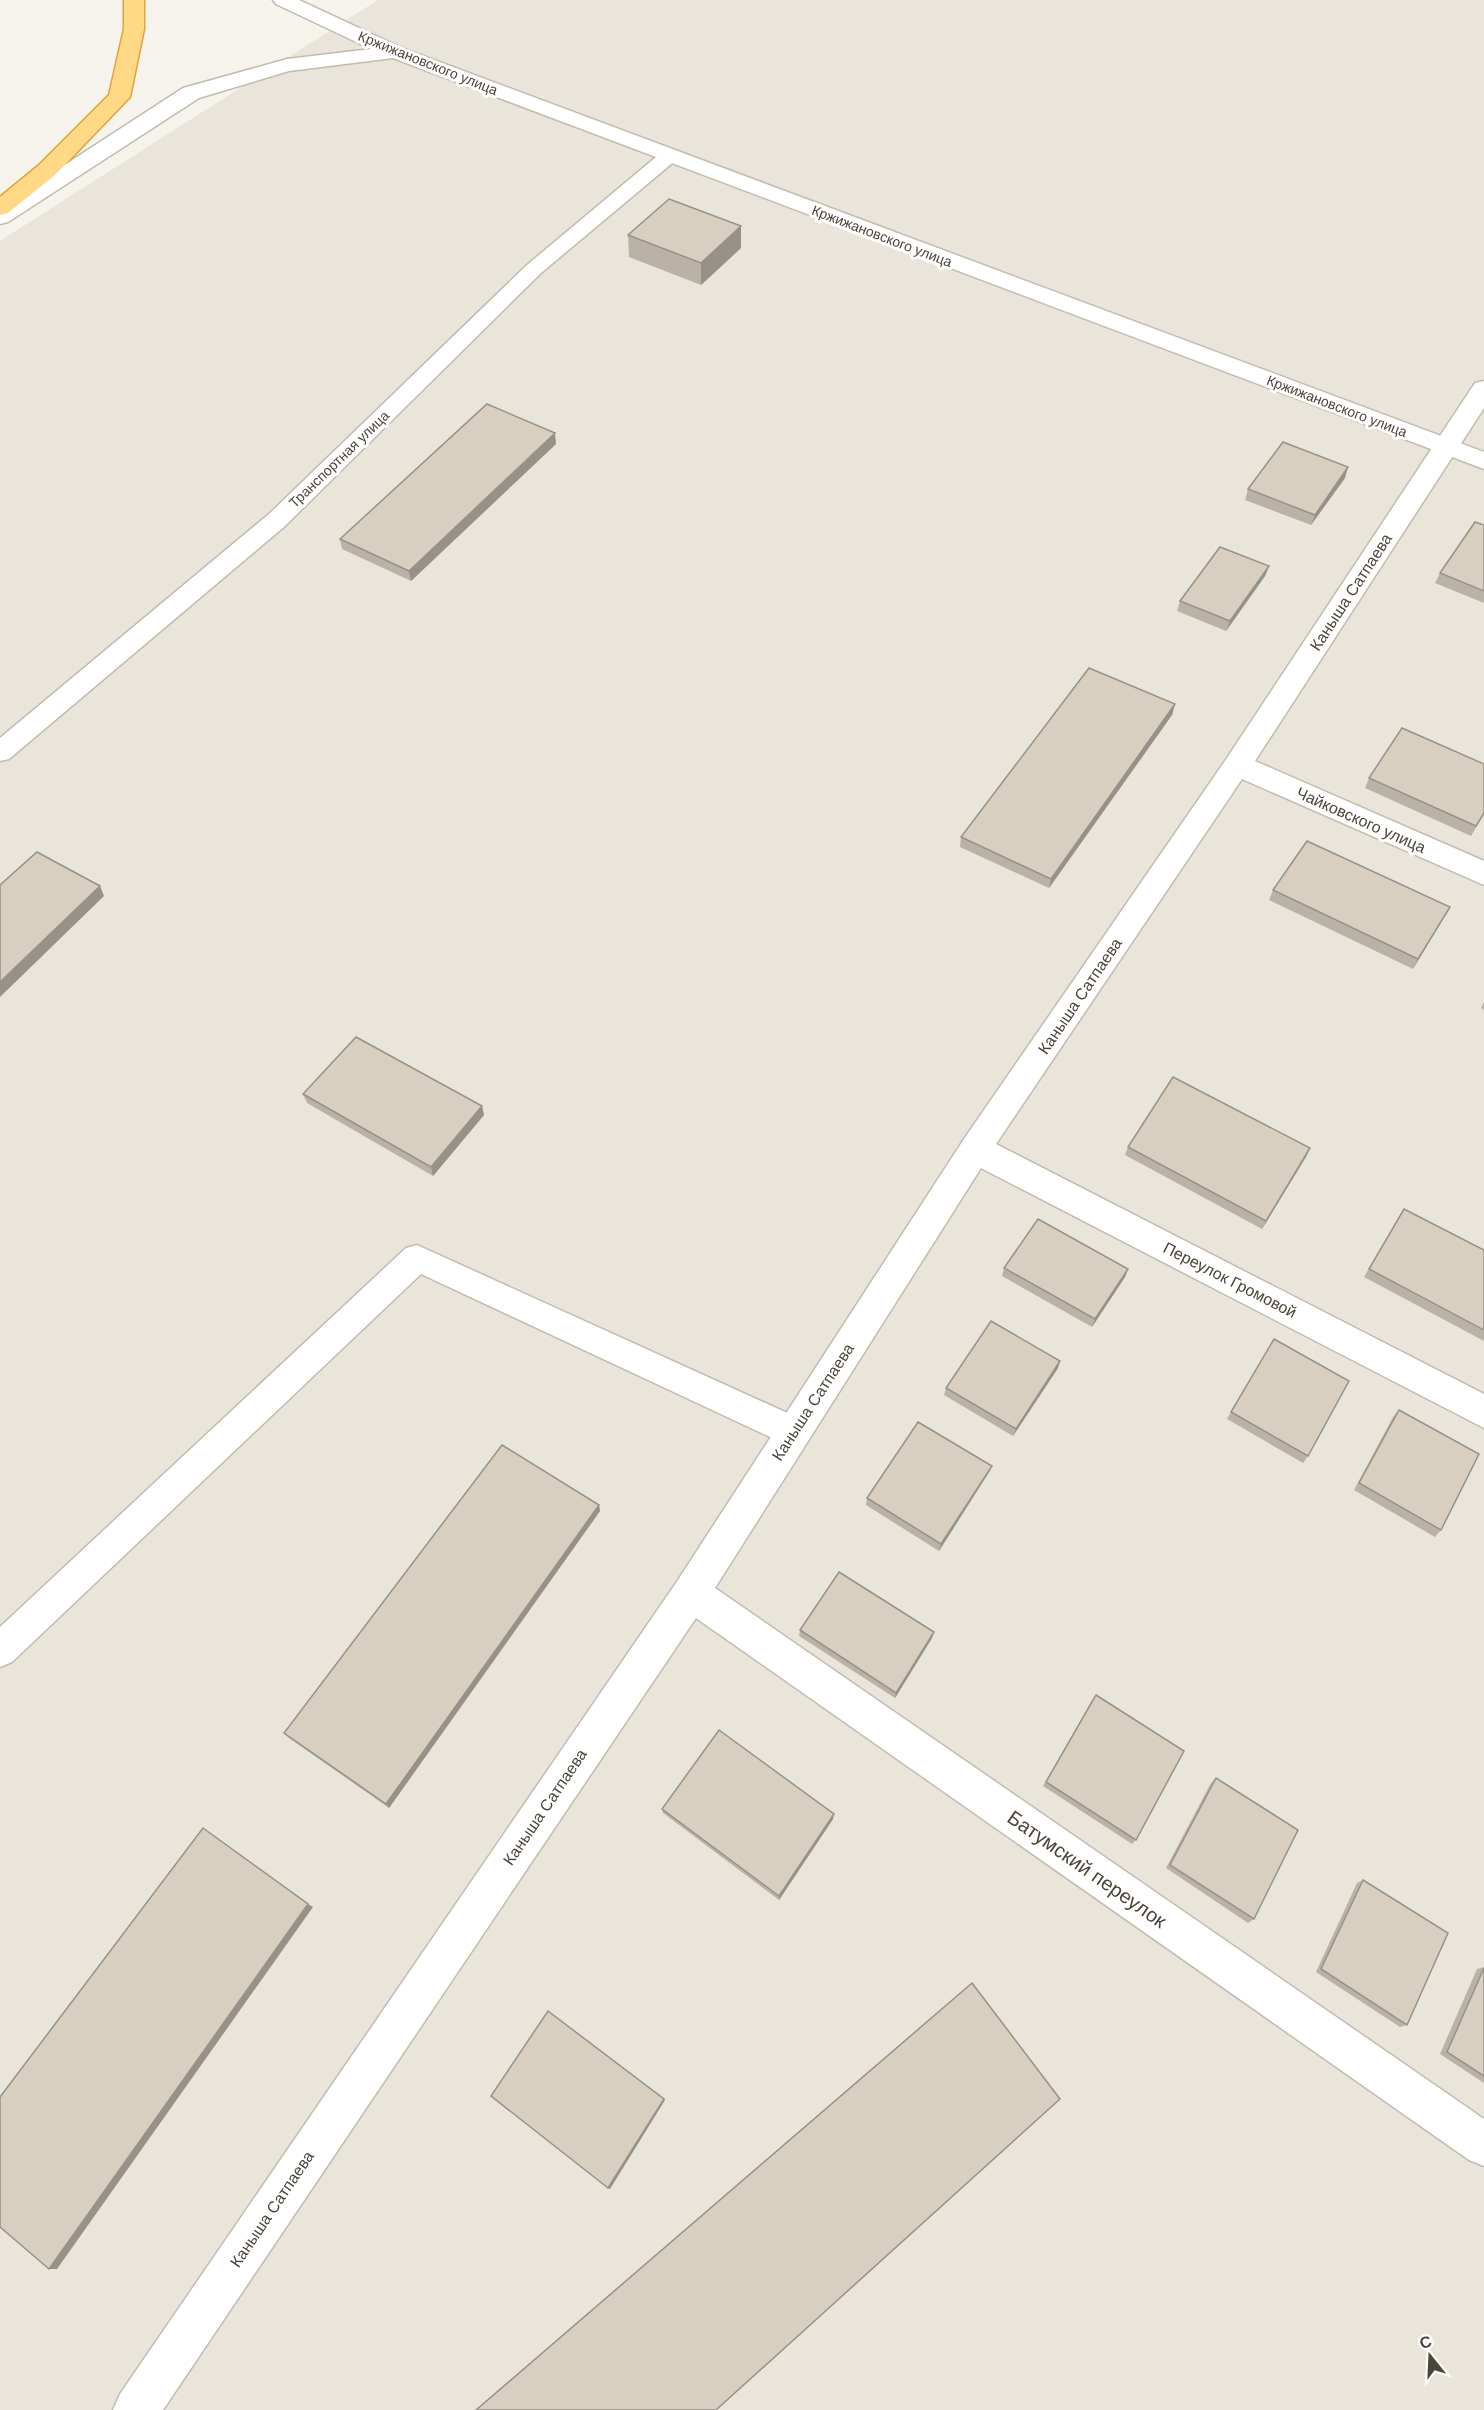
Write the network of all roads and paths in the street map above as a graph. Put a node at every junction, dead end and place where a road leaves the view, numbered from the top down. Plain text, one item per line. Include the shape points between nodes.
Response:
1 (134, 0) edge
2 (284, 0) edge
3 (395, 52) junction
4 (669, 156) junction
5 (0, 208) edge
6 (0, 217) edge
7 (1484, 389) edge
8 (1446, 447) junction
9 (1484, 461) edge
10 (0, 752) edge
11 (1237, 765) junction
12 (1484, 874) edge
13 (975, 1149) junction
14 (1484, 1412) edge
15 (794, 1432) junction
16 (691, 1593) junction
17 (0, 1650) edge
18 (1484, 2145) edge
19 (136, 2410) edge

1 - 5 highway via 134,29 119,98 47,170
2 - 3 street, Кржижановского улица
3 - 4 street, Кржижановского улица
3 - 6 street via 287,65 190,93
4 - 8 street, Кржижановского улица
4 - 10 lane, Транспортная улица via 534,269 277,520
7 - 8 street, Каныша Сатпаева
8 - 9 street, Кржижановского улица
8 - 11 street, Каныша Сатпаева
11 - 12 street, Чайковского улица
11 - 13 street, Каныша Сатпаева
13 - 14 street, Переулок Громовой
13 - 15 street, Каныша Сатпаева
15 - 16 street, Каныша Сатпаева
15 - 17 lane via 417,1258
16 - 18 street, Батумский переулок
16 - 19 street, Каныша Сатпаева

